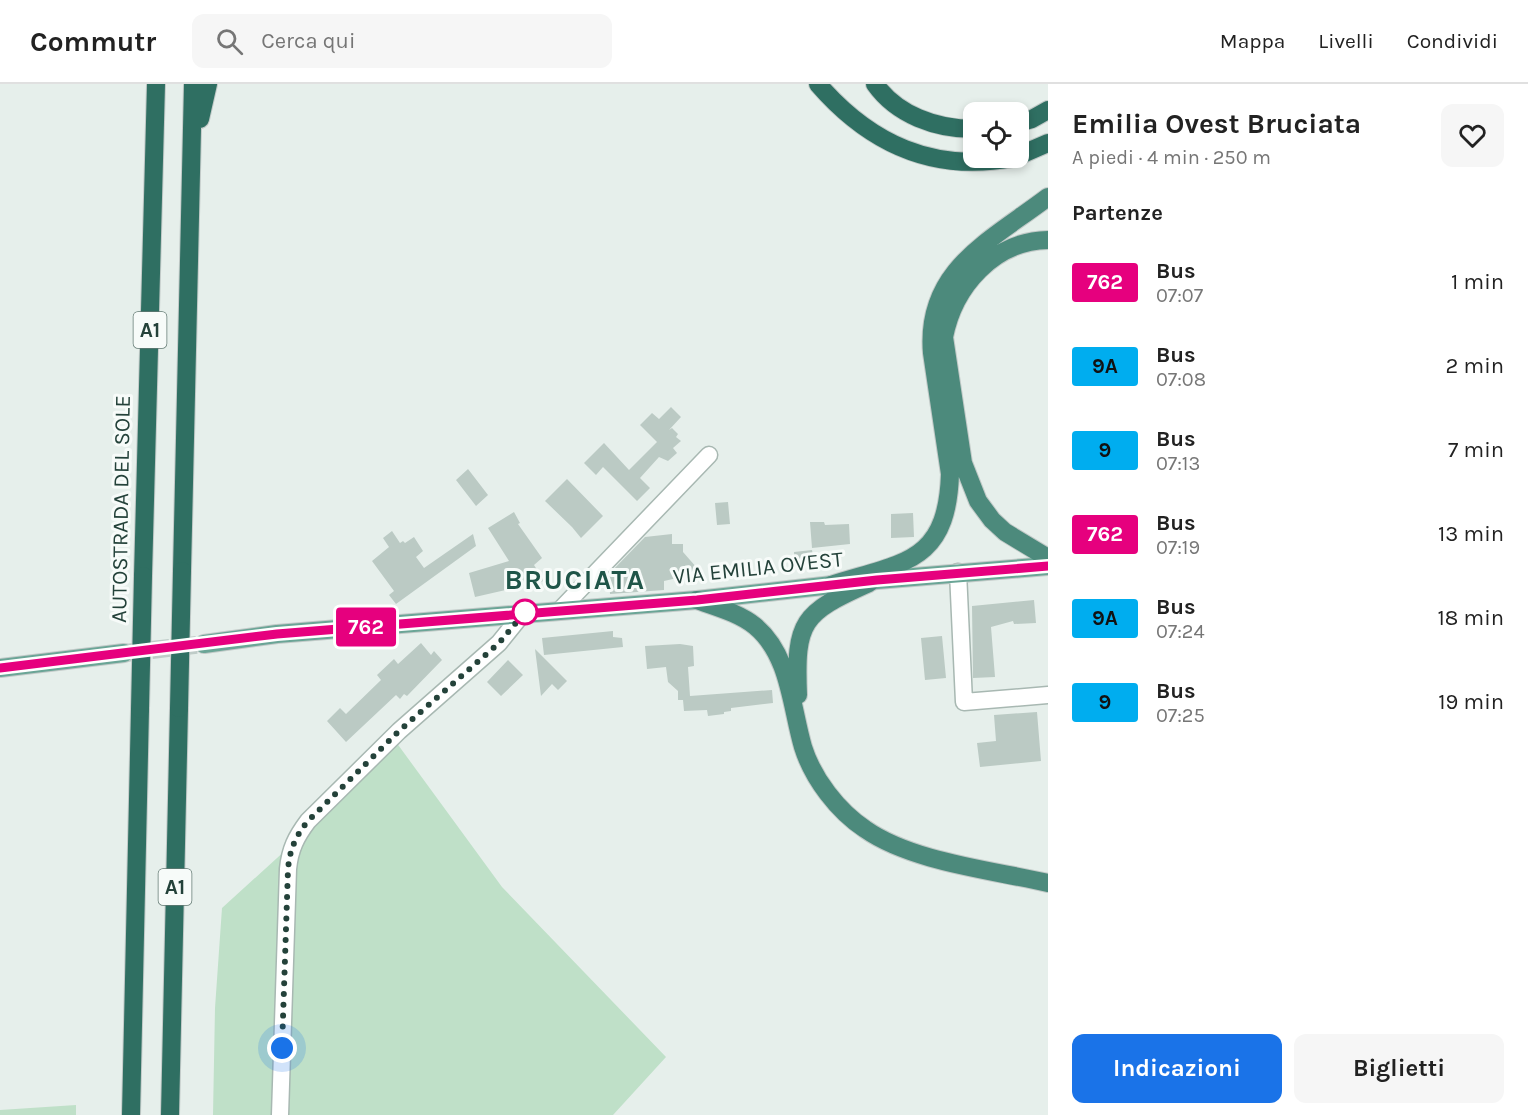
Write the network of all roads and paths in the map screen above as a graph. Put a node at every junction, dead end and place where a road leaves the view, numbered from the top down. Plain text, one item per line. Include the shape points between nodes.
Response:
1 (156, 84) edge
2 (193, 84) edge
3 (208, 84) edge
4 (818, 84) edge
5 (875, 84) edge
6 (1048, 110) edge
7 (1029, 118) edge
8 (963, 128) edge
9 (1048, 143) edge
10 (1029, 151) edge
11 (191, 159) junction
12 (963, 161) edge
13 (1048, 197) edge
14 (1048, 240) edge
15 (709, 455) dead end
16 (1048, 558) edge
17 (1048, 566) edge
18 (958, 573) junction
19 (877, 580) junction
20 (831, 585) junction
21 (697, 600) junction
22 (560, 610) junction
23 (524, 612) junction
24 (204, 644) tunnel mouth
25 (124, 653) tunnel mouth
26 (0, 668) edge
27 (1048, 695) edge
28 (799, 730) junction
29 (1048, 883) edge
30 (131, 1115) edge
31 (170, 1115) edge
32 (280, 1115) edge

1 - 30 highway, AUTOSTRADA DEL SOLE / A1, bridge
2 - 11 highway, A1
3 - 11 highway
4 - 12 highway via 851,116 888,142 910,153
5 - 8 highway via 910,115 944,127
6 - 7 highway
9 - 10 highway
11 - 31 highway, A1, bridge
13 - 20 highway via 960,265 935,305 930,334 950,474 944,520 935,538 921,554
14 - 16 highway via 1009,248 981,268 961,293 944,337 963,463 978,501 1005,532
15 - 22 street
17 - 18 main road, VIA EMILIA OVEST
18 - 19 main road, VIA EMILIA OVEST
18 - 27 street via 964,702
19 - 20 main road, VIA EMILIA OVEST
19 - 28 highway via 821,606 805,623 796,659
20 - 21 main road, VIA EMILIA OVEST
21 - 22 main road, VIA EMILIA OVEST
21 - 28 highway via 739,616 766,636 783,666
22 - 23 main road, VIA EMILIA OVEST
23 - 24 main road, VIA EMILIA OVEST
23 - 32 street via 499,643 399,731 296,836 288,869
25 - 26 main road
28 - 29 highway via 810,765 829,794 852,819 878,838 913,852

